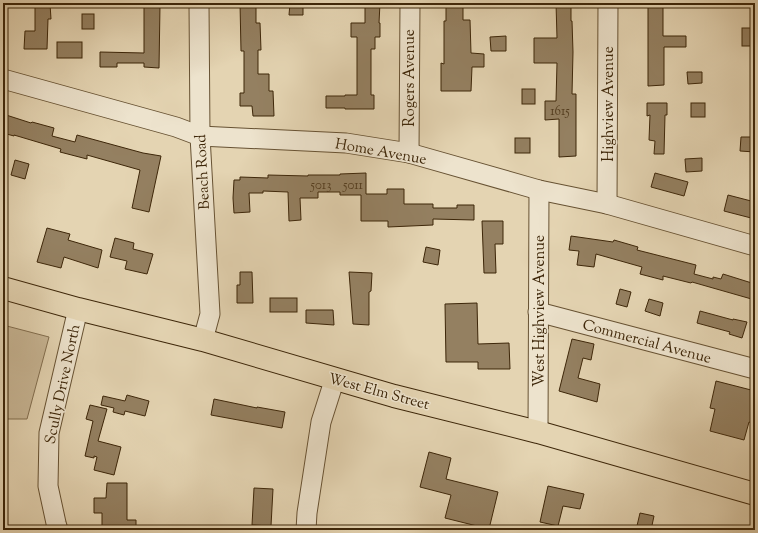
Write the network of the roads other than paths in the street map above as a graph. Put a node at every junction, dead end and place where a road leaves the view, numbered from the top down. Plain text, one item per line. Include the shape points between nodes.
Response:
1 (199, 3) edge
2 (410, 3) edge
3 (608, 3) edge
4 (3, 79) edge
5 (200, 136) junction
6 (409, 153) junction
7 (539, 190) junction
8 (607, 204) junction
9 (755, 246) edge
10 (3, 288) edge
11 (78, 309) junction
12 (538, 312) junction
13 (203, 340) junction
14 (755, 369) edge
15 (335, 378) junction
16 (538, 432) junction
17 (755, 494) edge
18 (58, 530) edge
19 (306, 530) edge

1 - 5 street, Beach Road
2 - 6 street, Rogers Avenue
3 - 8 street, Highview Avenue
4 - 5 street, Home Avenue
5 - 6 street, Home Avenue via 346,143
5 - 13 street, Beach Road via 210,314
6 - 7 street, Home Avenue
7 - 8 street, Home Avenue
7 - 12 street, West Highview Avenue
8 - 9 street, Home Avenue
10 - 11 main road, West Elm Street
11 - 13 main road, West Elm Street
11 - 18 street, Scully Drive North via 49,433 48,486
12 - 14 street, Commercial Avenue
12 - 16 street, West Highview Avenue
13 - 15 main road, West Elm Street
15 - 16 main road, West Elm Street via 394,396
15 - 19 street via 321,422 306,513
16 - 17 main road, West Elm Street

